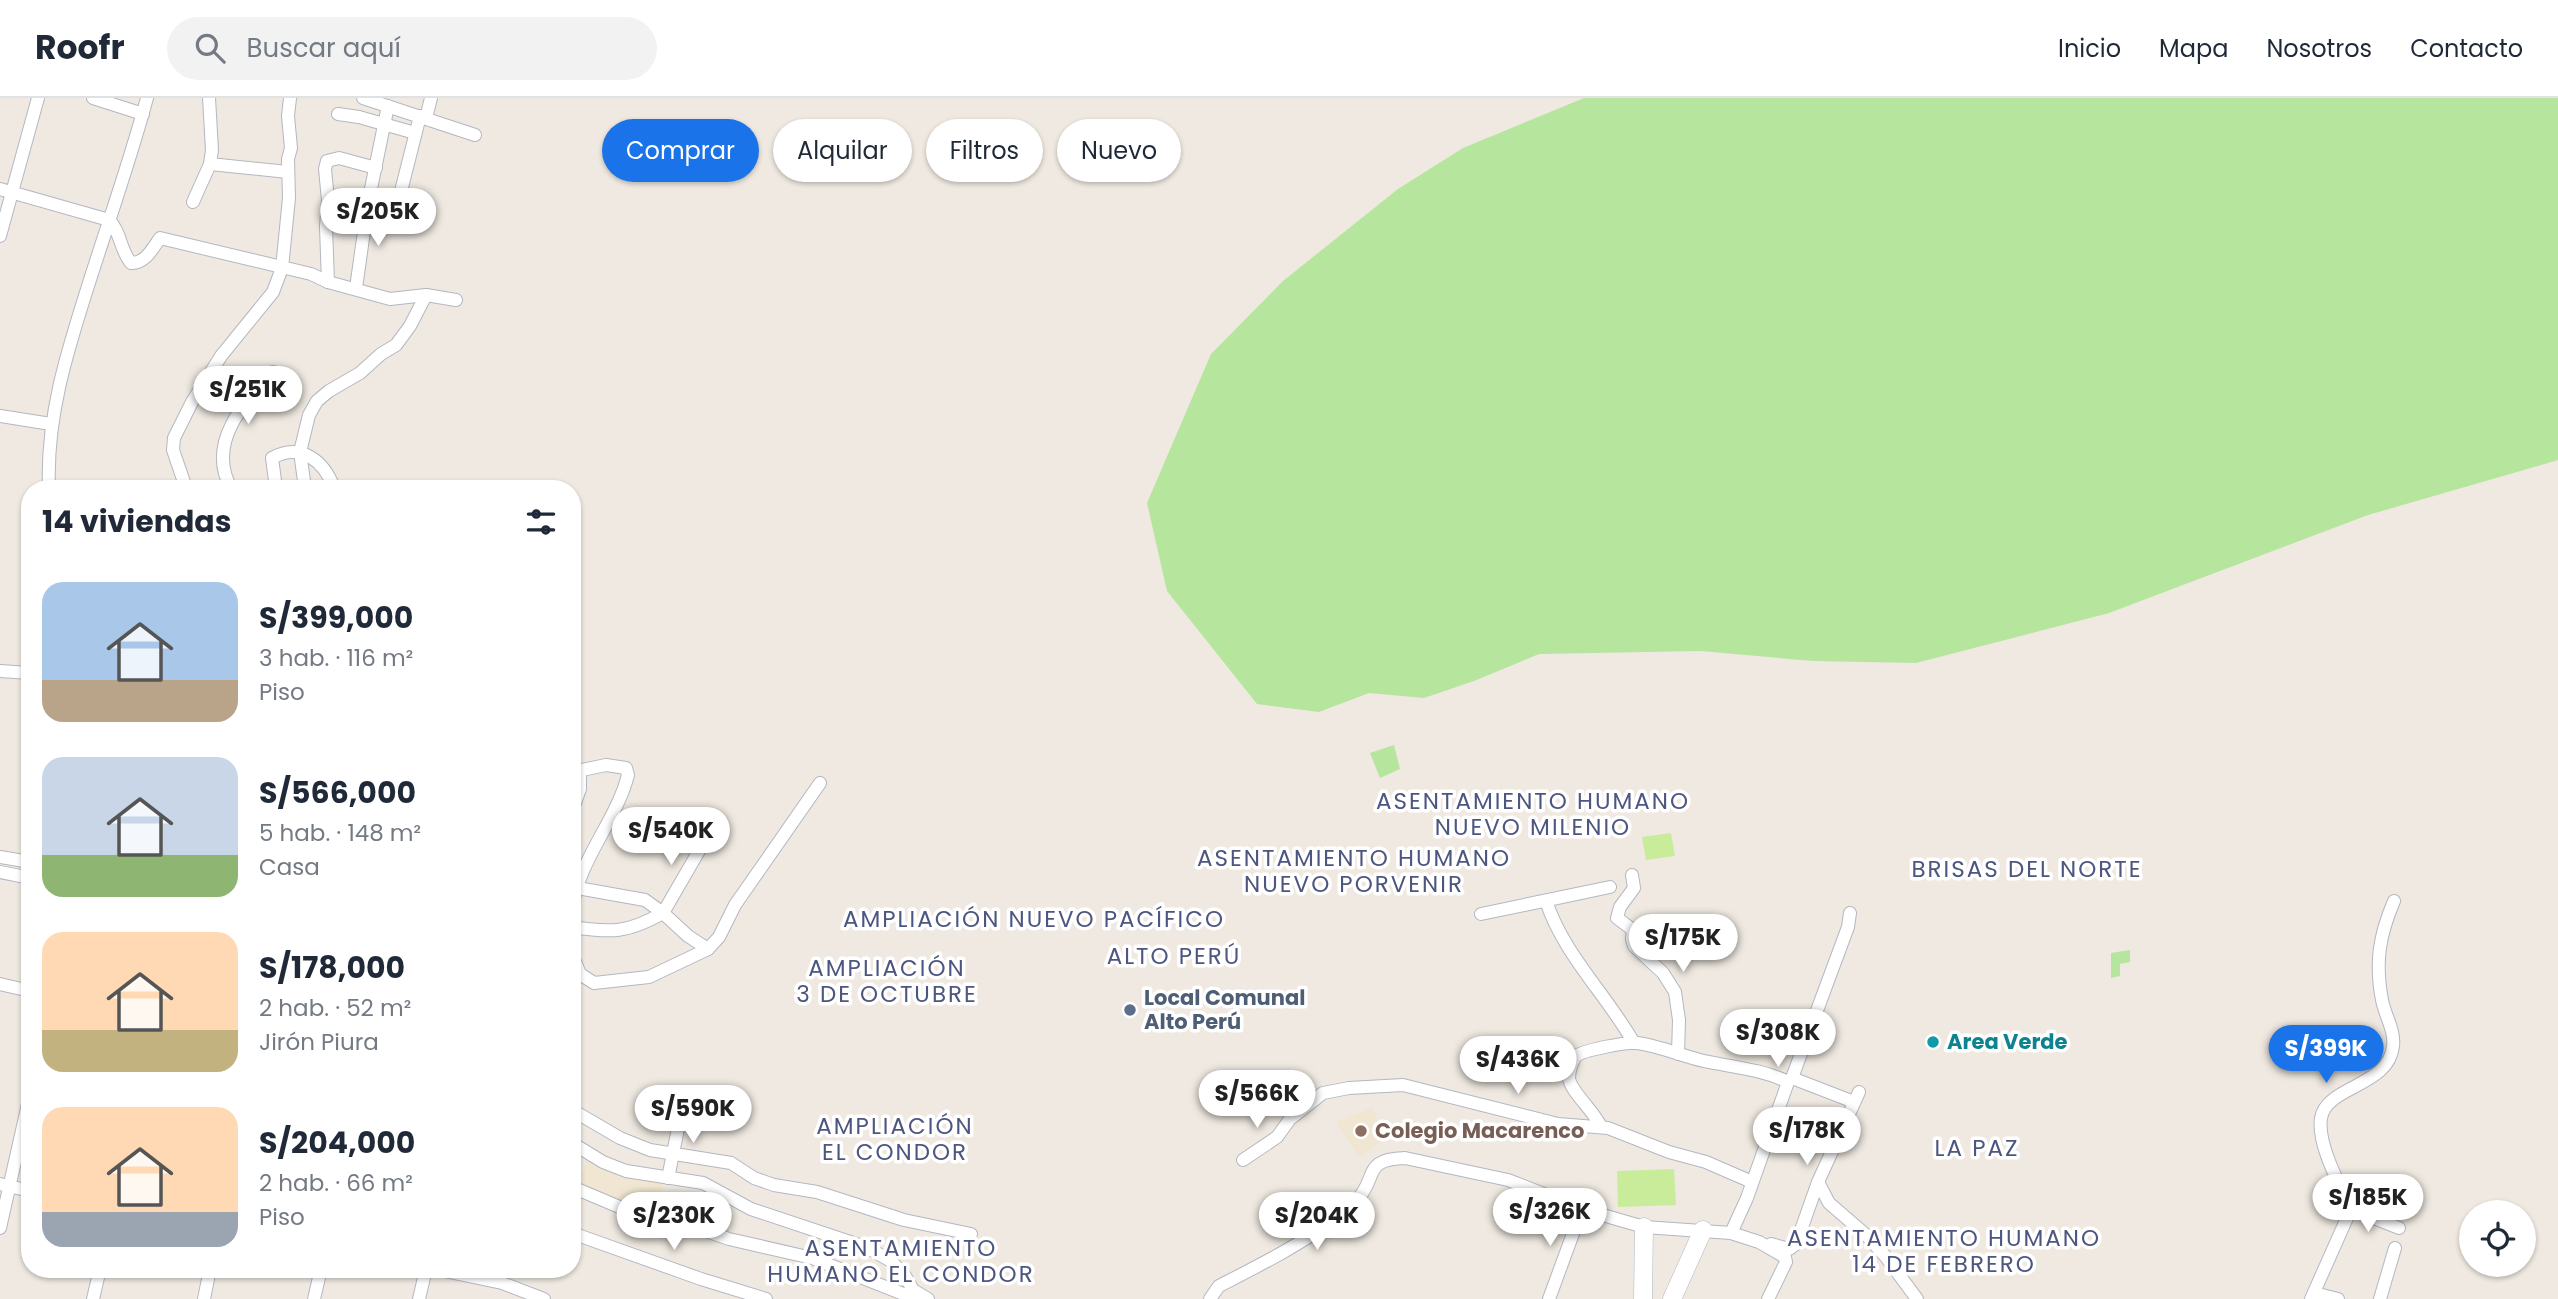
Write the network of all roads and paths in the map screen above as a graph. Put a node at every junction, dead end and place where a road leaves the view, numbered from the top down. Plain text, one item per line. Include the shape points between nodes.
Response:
1 (38, 98) edge
2 (93, 98) edge
3 (148, 98) edge
4 (209, 98) edge
5 (290, 98) edge
6 (363, 98) edge
7 (431, 98) edge
8 (388, 106) junction
9 (143, 114) junction
10 (338, 114) dead end
11 (423, 117) junction
12 (385, 126) junction
13 (415, 133) junction
14 (475, 135) dead end
15 (209, 164) junction
16 (376, 168) junction
17 (288, 172) junction
18 (6, 191) edge
19 (400, 195) dead end
20 (193, 202) dead end
21 (109, 220) junction
22 (0, 236) edge
23 (282, 268) junction
24 (328, 282) junction
25 (356, 288) junction
26 (426, 295) junction
27 (456, 300) dead end
28 (273, 372) dead end
29 (0, 416) edge
30 (51, 424) junction
31 (300, 452) junction
32 (49, 480) edge
33 (183, 480) edge
34 (228, 480) edge
35 (275, 480) edge
36 (304, 480) edge
37 (330, 480) edge
38 (0, 671) edge
39 (21, 672) edge
40 (581, 770) edge
41 (820, 783) dead end
42 (707, 837) dead end
43 (0, 857) edge
44 (21, 860) edge
45 (0, 872) edge
46 (581, 875) edge
47 (1632, 875) dead end
48 (21, 876) edge
49 (1610, 887) dead end
50 (581, 889) edge
51 (1546, 901) junction
52 (2394, 901) dead end
53 (663, 913) junction
54 (1850, 913) dead end
55 (1481, 914) dead end
56 (581, 928) edge
57 (708, 949) junction
58 (581, 975) edge
59 (0, 984) edge
60 (21, 989) edge
61 (1634, 1043) junction
62 (1678, 1054) junction
63 (1790, 1080) junction
64 (683, 1104) dead end
65 (581, 1115) edge
66 (1601, 1127) junction
67 (21, 1128) edge
68 (581, 1149) edge
69 (675, 1154) junction
70 (1243, 1160) dead end
71 (668, 1178) junction
72 (1752, 1182) junction
73 (1818, 1182) junction
74 (5, 1186) edge
75 (581, 1191) edge
76 (1582, 1209) junction
77 (2351, 1209) junction
78 (1644, 1227) junction
79 (0, 1228) edge
80 (2399, 1228) dead end
81 (1703, 1230) junction
82 (1731, 1233) junction
83 (971, 1234) dead end
84 (581, 1236) edge
85 (1759, 1242) junction
86 (2395, 1248) dead end
87 (98, 1278) edge
88 (208, 1278) edge
89 (319, 1278) edge
90 (424, 1278) edge
91 (478, 1278) edge
92 (912, 1295) edge
93 (2313, 1296) edge
94 (538, 1298) edge
95 (93, 1299) edge
96 (204, 1299) edge
97 (314, 1299) edge
98 (419, 1299) edge
99 (766, 1299) edge
100 (928, 1299) edge
101 (1210, 1299) edge
102 (1549, 1299) edge
103 (1643, 1299) edge
104 (1672, 1299) edge
105 (1768, 1299) edge
106 (1917, 1299) edge
107 (2338, 1299) edge
108 (2380, 1299) edge

1 - 18 street
2 - 9 street
3 - 9 street
4 - 15 street
5 - 17 street
6 - 8 street
7 - 11 street
8 - 11 street
8 - 12 street
9 - 21 street
10 - 12 street
11 - 13 street
11 - 14 street
12 - 13 street
12 - 16 street
13 - 19 street
15 - 17 street
15 - 20 street
16 - 24 street via 339,158 327,161
16 - 25 street
17 - 23 street
18 - 21 street
18 - 22 street
21 - 23 street via 131,263 142,261 160,238
21 - 30 street via 69,346
23 - 24 street
23 - 33 street via 273,292 221,355 174,438 173,450
24 - 25 street
25 - 26 street via 390,299
26 - 27 street
26 - 31 street via 396,345 317,401
28 - 34 street via 233,419 225,445
29 - 30 street
30 - 32 street
31 - 35 street via 272,458
31 - 36 street
31 - 37 street via 314,457
38 - 39 street
40 - 46 street via 618,766 626,768 628,775
41 - 57 street
42 - 53 street
43 - 44 street
45 - 48 street
47 - 62 street via 1634,888 1617,918 1633,930 1634,946 1663,973 1675,992
49 - 51 street
50 - 53 street via 645,900
51 - 55 street
51 - 61 street via 1565,946
52 - 77 street via 2378,949 2382,1001 2394,1044 2390,1059 2383,1069 2333,1101 2321,1120 2333,1175
53 - 56 street via 626,930
53 - 57 street
54 - 63 street
57 - 58 street via 649,978 594,984
59 - 60 street
61 - 62 street
61 - 66 street via 1583,1052 1571,1068 1570,1085
62 - 63 street
63 - 72 street
63 - 73 street via 1856,1097
64 - 69 street
65 - 69 street via 649,1150
66 - 70 street via 1558,1124 1403,1085 1349,1088 1323,1093 1290,1119 1278,1137
66 - 72 street
67 - 74 street
68 - 71 street via 626,1171
69 - 71 street
69 - 83 street via 731,1163 774,1185 817,1192 904,1220
71 - 92 street via 703,1183 751,1209 868,1248 897,1266
72 - 82 street
73 - 85 street via 1796,1244 1792,1248
73 - 106 street via 1829,1203 1866,1235
74 - 79 street
75 - 92 street via 659,1220 812,1258
76 - 78 street
76 - 101 street via 1508,1180 1417,1159 1387,1159 1374,1169 1359,1199 1345,1211 1305,1240 1219,1286
76 - 102 street
77 - 80 street
77 - 93 street
78 - 81 street
78 - 103 street
81 - 82 street
81 - 104 street
82 - 85 street
84 - 99 street
85 - 105 street via 1784,1257 1784,1268
86 - 108 street
87 - 95 street
88 - 96 street
89 - 97 street
90 - 98 street
91 - 94 street
92 - 100 street
93 - 107 street

